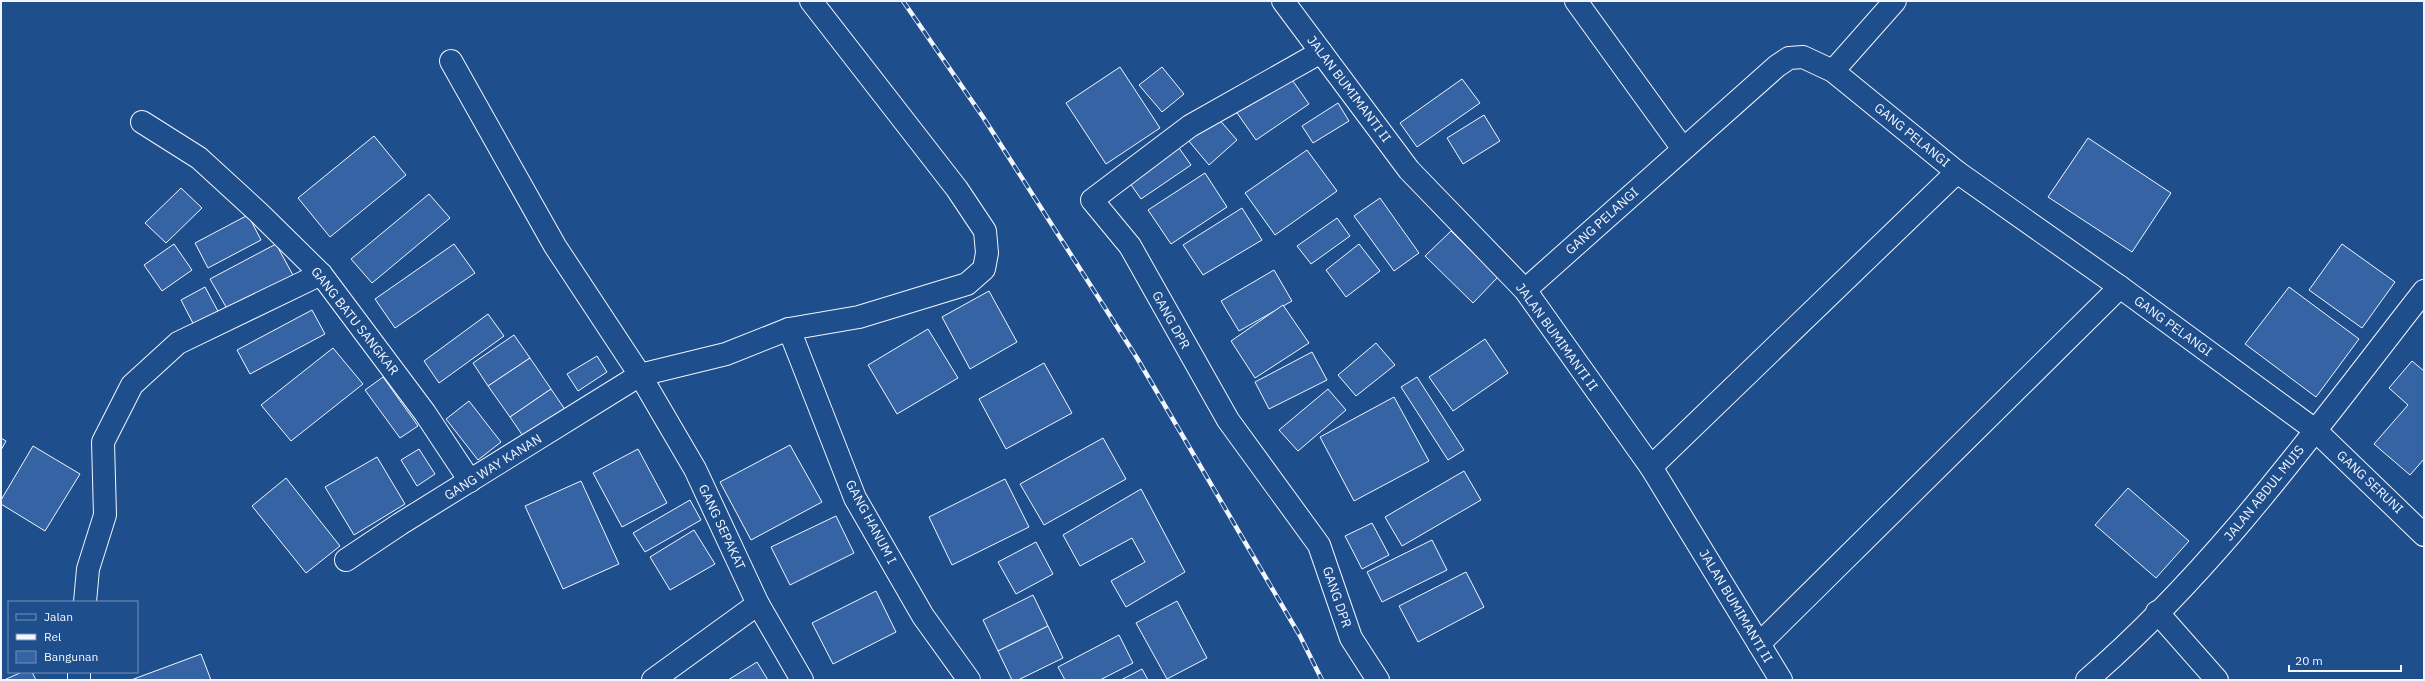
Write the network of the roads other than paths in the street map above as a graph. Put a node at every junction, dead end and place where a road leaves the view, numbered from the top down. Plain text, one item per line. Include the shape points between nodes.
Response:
1 (811, 1) edge
2 (1283, 1) edge
3 (1576, 1) edge
4 (1895, 1) edge
5 (1321, 52) junction
6 (451, 61) dead end
7 (1833, 71) junction
8 (142, 122) dead end
9 (1684, 149) junction
10 (1958, 172) junction
11 (321, 274) junction
12 (2120, 287) junction
13 (1525, 290) junction
14 (2424, 291) edge
15 (789, 330) junction
16 (640, 375) junction
17 (2314, 430) junction
18 (1651, 467) junction
19 (470, 481) junction
20 (2424, 535) edge
21 (346, 560) dead end
22 (85, 601) edge
23 (758, 604) junction
24 (2157, 612) junction
25 (1759, 644) junction
26 (653, 680) edge
27 (802, 680) edge
28 (969, 680) edge
29 (1378, 680) edge
30 (1781, 680) edge
31 (2087, 680) edge
32 (2217, 680) edge

1 - 15 street, GANG WAY KANAN via 958,189 984,231 988,254 984,269 967,284 859,317
2 - 5 street, JALAN BUMIMANTI II
3 - 9 street
4 - 7 street
5 - 13 street, JALAN BUMIMANTI II via 1408,170
5 - 29 street, GANG DPR via 1190,126 1092,200 1130,246 1228,420 1318,545 1351,638
6 - 16 street via 555,246
7 - 9 street, GANG PELANGI via 1803,57 1789,58
7 - 10 street, GANG PELANGI
8 - 11 street, GANG BATU SANGKAR via 199,158 259,212
9 - 13 street, GANG PELANGI
10 - 12 street, GANG PELANGI
10 - 18 street
11 - 19 street, GANG BATU SANGKAR via 425,413
11 - 22 street via 178,343 132,384 103,442 105,515 88,569
12 - 17 street, GANG PELANGI
12 - 25 street
13 - 18 street, JALAN BUMIMANTI II
14 - 17 street, JALAN ABDUL MUIS
15 - 16 street, GANG WAY KANAN via 726,354
15 - 28 street, GANG HANUM I via 856,498 923,616
16 - 19 street, GANG WAY KANAN
16 - 23 street, GANG SEPAKAT via 695,468
17 - 20 street, GANG SERUNI
17 - 24 street, JALAN ABDUL MUIS via 2221,546
18 - 25 street, JALAN BUMIMANTI II
19 - 21 street, GANG WAY KANAN
23 - 26 street
23 - 27 street, GANG SEPAKAT
24 - 31 street, JALAN ABDUL MUIS via 2119,652
24 - 32 street
25 - 30 street, JALAN BUMIMANTI II

